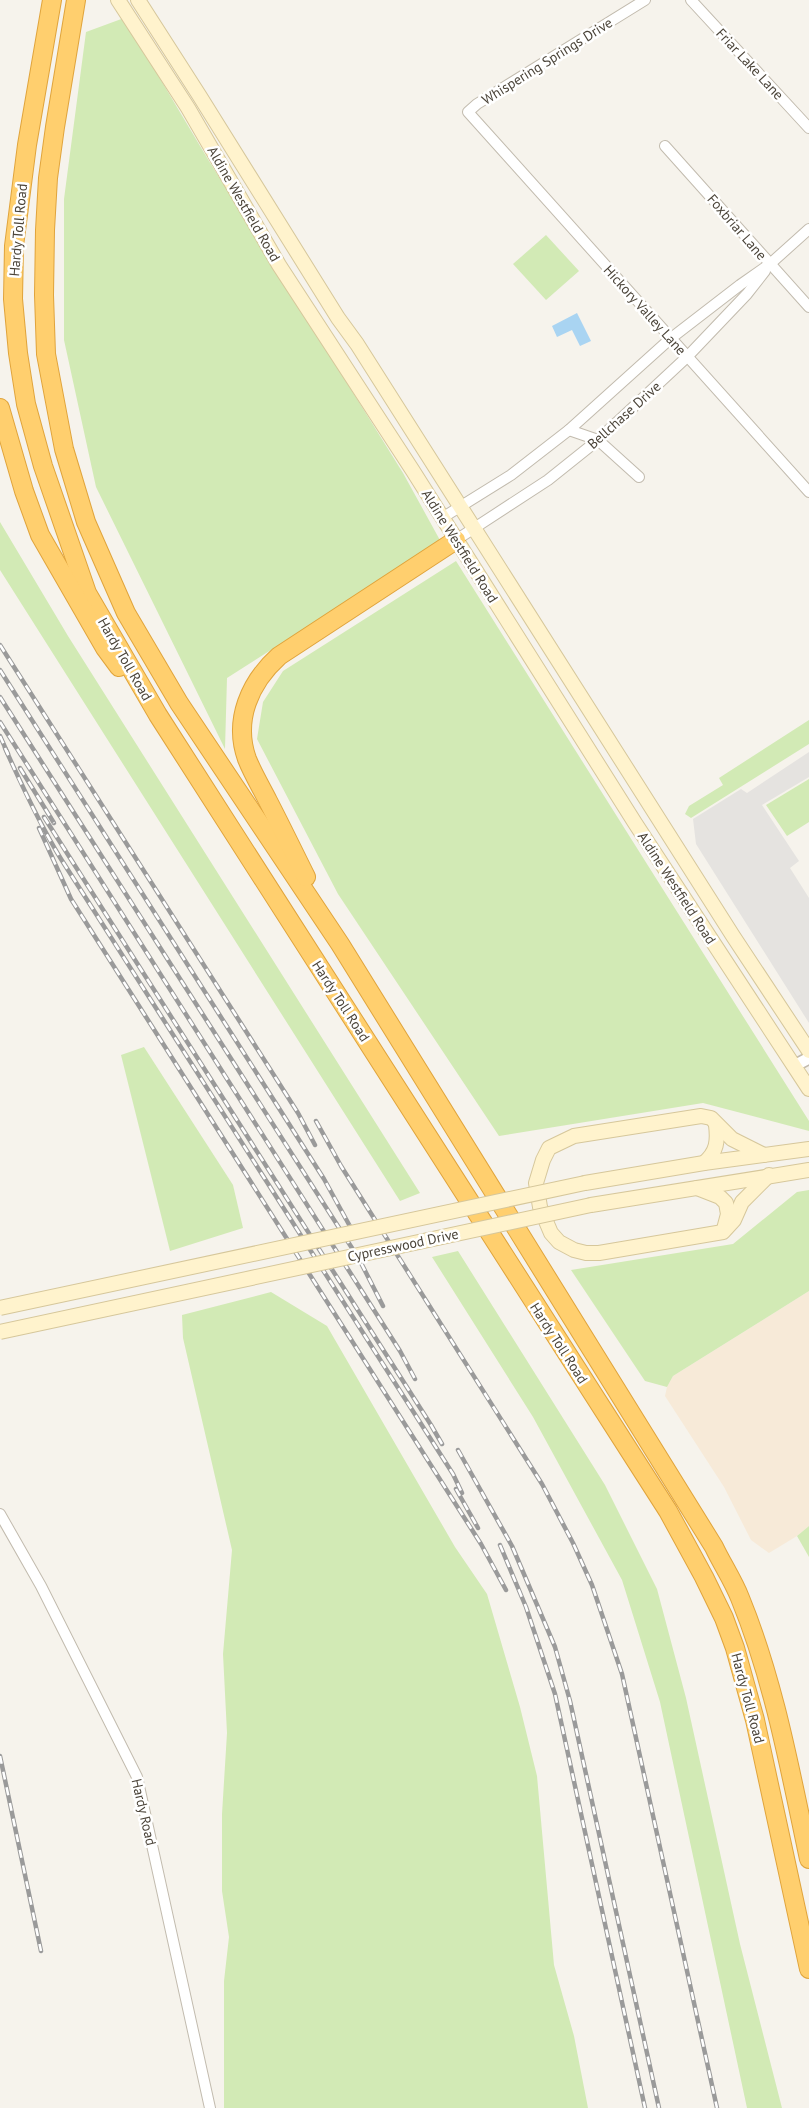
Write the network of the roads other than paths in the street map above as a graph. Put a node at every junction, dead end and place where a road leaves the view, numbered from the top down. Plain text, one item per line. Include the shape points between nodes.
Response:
1 (52, 0) edge
2 (76, 0) edge
3 (118, 0) edge
4 (138, 0) edge
5 (646, 0) edge
6 (691, 0) edge
7 (199, 95) junction
8 (185, 103) junction
9 (483, 128) joint
10 (809, 128) edge
11 (665, 146) dead end
12 (258, 191) junction
13 (242, 201) junction
14 (809, 229) edge
15 (770, 264) junction
16 (809, 308) edge
17 (338, 318) junction
18 (321, 329) junction
19 (670, 339) junction
20 (687, 356) junction
21 (0, 408) edge
22 (569, 430) junction
23 (598, 440) junction
24 (639, 477) dead end
25 (809, 492) edge
26 (460, 507) junction
27 (442, 518) junction
28 (474, 529) junction
29 (456, 540) junction
30 (577, 688) junction
31 (557, 700) junction
32 (158, 714) junction
33 (655, 811) junction
34 (635, 823) junction
35 (733, 936) junction
36 (340, 944) junction
37 (714, 946) junction
38 (809, 1051) edge
39 (809, 1058) edge
40 (794, 1066) junction
41 (809, 1089) edge
42 (716, 1125) junction
43 (808, 1149) edge
44 (764, 1155) junction
45 (704, 1163) junction
46 (809, 1170) edge
47 (769, 1175) junction
48 (698, 1188) junction
49 (723, 1232) junction
50 (0, 1308) edge
51 (0, 1332) edge
52 (0, 1514) edge
53 (809, 1859) edge
54 (809, 1969) edge
55 (210, 2108) edge

1 - 32 highway, Hardy Toll Road via 14,246 13,299 26,404 43,466 87,592
2 - 36 highway, Hardy Toll Road via 54,127 45,230 46,354 64,449 86,522 126,613 179,703
3 - 8 main road, Aldine Westfield Road
4 - 7 main road, Aldine Westfield Road
5 - 9 street, Whispering Springs Drive via 477,104 468,112
6 - 10 street, Friar Lake Lane
7 - 8 main road
7 - 12 main road, Aldine Westfield Road
8 - 13 main road, Aldine Westfield Road
9 - 19 street, Hickory Valley Lane
11 - 15 street, Foxbriar Lane
12 - 13 main road
12 - 17 main road, Aldine Westfield Road
13 - 18 main road, Aldine Westfield Road
14 - 15 street, Bellchase Drive
15 - 16 street, Foxbriar Lane
15 - 19 street, Bellchase Drive
15 - 20 street, Bellchase Drive via 747,294
17 - 18 main road
17 - 26 main road, Aldine Westfield Road
18 - 27 main road, Aldine Westfield Road
19 - 20 street, Hickory Valley Lane
19 - 22 street, Bellchase Drive
20 - 23 street, Bellchase Drive
20 - 25 street, Hickory Valley Lane
21 - 32 highway via 40,535 105,648
22 - 23 street
22 - 26 street, Bellchase Drive via 511,475
23 - 24 street
23 - 28 street, Bellchase Drive via 548,480
26 - 27 street, Bellchase Drive
26 - 28 main road, Aldine Westfield Road
27 - 29 main road, Aldine Westfield Road
28 - 29 street, Bellchase Drive
28 - 30 main road, Aldine Westfield Road
29 - 31 main road, Aldine Westfield Road
29 - 36 highway via 279,656 258,677 246,701 242,727 247,759
30 - 31 main road
30 - 33 main road, Aldine Westfield Road
31 - 34 main road, Aldine Westfield Road
32 - 54 highway, Hardy Toll Road via 668,1511 704,1577 735,1648 755,1720
33 - 34 main road
33 - 35 main road, Aldine Westfield Road
34 - 37 main road, Aldine Westfield Road
35 - 37 main road
35 - 38 main road, Aldine Westfield Road
36 - 53 highway, Hardy Toll Road via 691,1510 739,1596 761,1654 779,1716
37 - 40 main road, Aldine Westfield Road
39 - 40 street
40 - 41 main road, Aldine Westfield Road
42 - 44 main road via 732,1139
42 - 45 main road via 716,1145
42 - 49 main road via 711,1118 701,1116 574,1136 549,1148 542,1160 536,1184 540,1207 551,1233 559,1242 580,1252 600,1253
43 - 44 main road, Cypresswood Drive
44 - 45 main road, Cypresswood Drive
45 - 50 main road, Cypresswood Drive, bridge via 585,1183
46 - 47 main road, Cypresswood Drive
47 - 48 main road, Cypresswood Drive
47 - 49 main road via 742,1202 734,1220
48 - 49 main road via 726,1204 728,1214
48 - 51 main road, Cypresswood Drive, bridge via 591,1205
52 - 55 street, Hardy Road via 42,1586 137,1777

